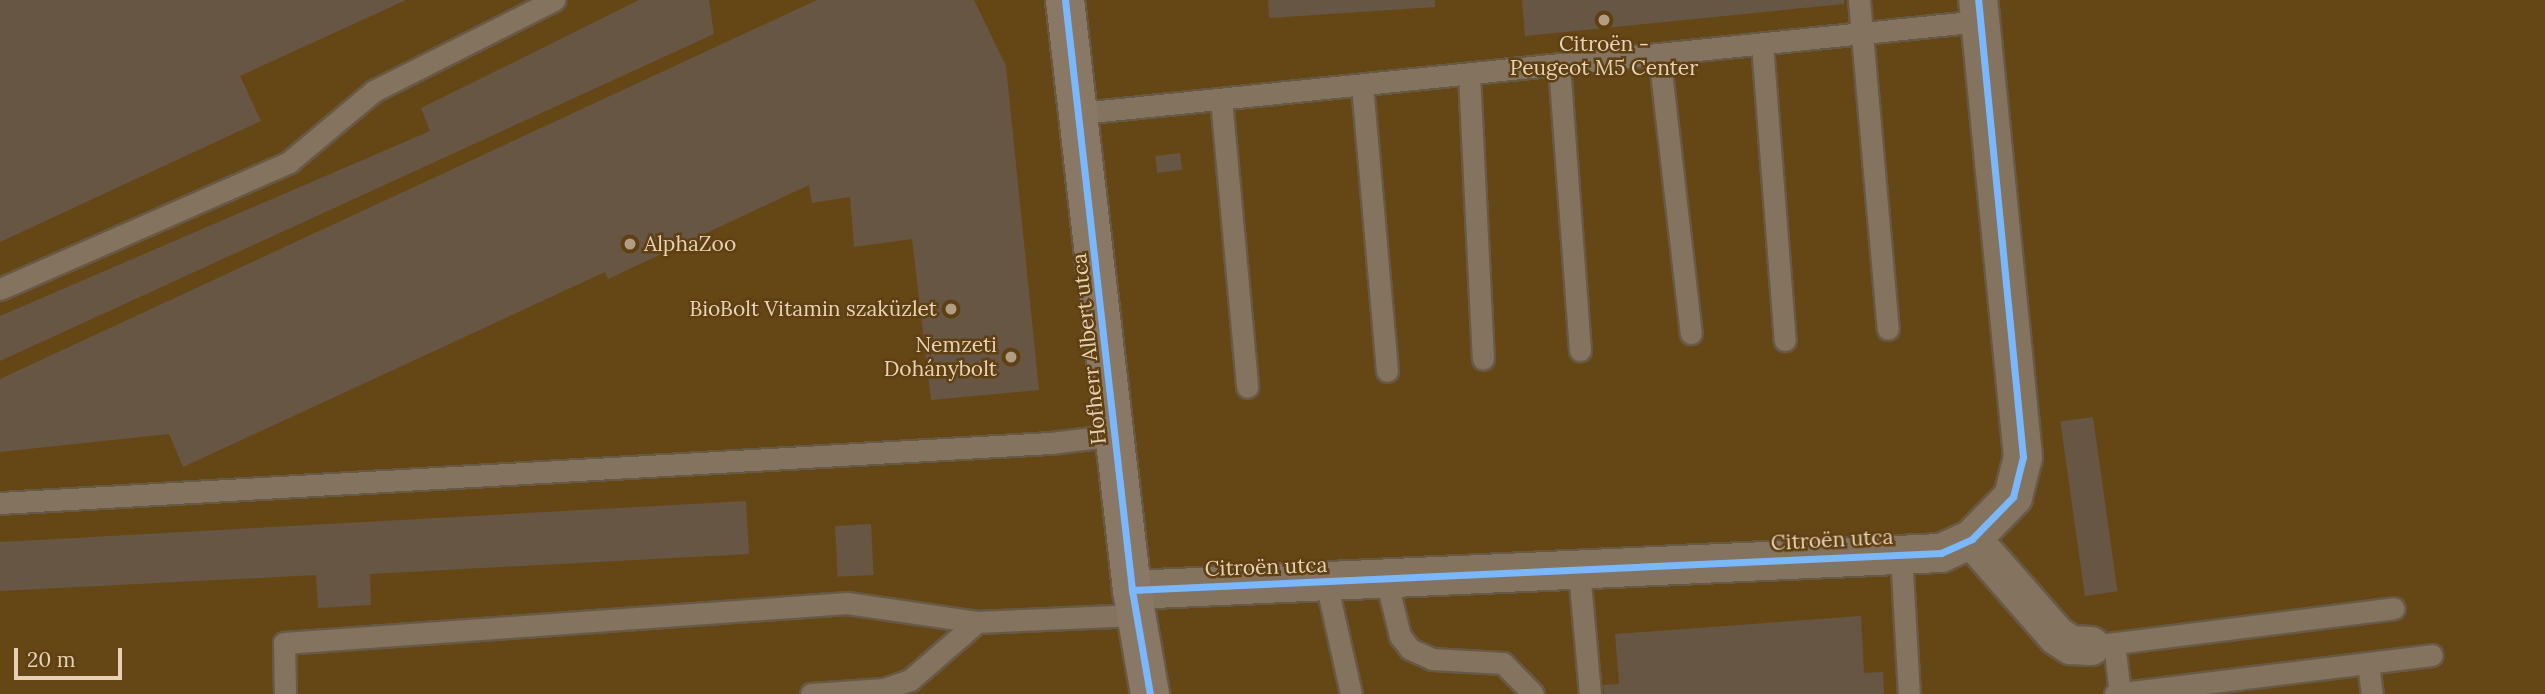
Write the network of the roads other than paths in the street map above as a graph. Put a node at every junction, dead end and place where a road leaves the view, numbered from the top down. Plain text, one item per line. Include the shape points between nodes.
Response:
1 (554, 0) edge
2 (1065, 0) edge
3 (1859, 0) edge
4 (1979, 10) edge
5 (1862, 34) junction
6 (1762, 44) junction
7 (1659, 54) junction
8 (1559, 65) junction
9 (1469, 74) junction
10 (1362, 85) junction
11 (1221, 99) junction
12 (1081, 114) junction
13 (0, 289) edge
14 (1888, 329) dead end
15 (1691, 333) dead end
16 (1785, 340) dead end
17 (1580, 350) dead end
18 (1483, 359) dead end
19 (1387, 371) dead end
20 (1247, 387) dead end
21 (1116, 435) junction
22 (0, 503) edge
23 (1972, 539) junction
24 (1902, 553) junction
25 (1579, 571) junction
26 (1386, 579) junction
27 (1326, 582) junction
28 (1134, 602) junction
29 (2394, 608) dead end
30 (977, 622) junction
31 (2102, 645) junction
32 (2432, 655) dead end
33 (2368, 663) junction
34 (285, 694) edge
35 (811, 694) edge
36 (1150, 694) edge
37 (1351, 694) edge
38 (1533, 694) edge
39 (1590, 694) edge
40 (1909, 694) edge
41 (2118, 694) edge
42 (2372, 694) edge

1 - 13 lane via 374,91 289,162
2 - 12 street, Hofherr Albert utca
3 - 5 lane
4 - 5 lane
4 - 23 street, Citroën utca via 2023,457 2013,497
5 - 6 lane
5 - 14 lane
6 - 7 lane
6 - 16 lane
7 - 8 lane
7 - 15 lane
8 - 9 lane
8 - 17 lane
9 - 10 lane
9 - 18 lane
10 - 11 lane
10 - 19 lane
11 - 12 lane
11 - 20 lane
12 - 21 street, Hofherr Albert utca
21 - 22 lane via 1038,444
21 - 28 street, Hofherr Albert utca
23 - 24 street, Citroën utca via 1941,553
23 - 31 street via 2057,636 2071,645
24 - 25 street, Citroën utca
24 - 40 lane
25 - 26 street, Citroën utca
25 - 39 lane
26 - 27 street, Citroën utca
26 - 38 lane via 1400,636 1410,649 1432,659 1503,663
27 - 28 street, Citroën utca
27 - 37 lane
28 - 30 lane
28 - 36 street, Hofherr Albert utca
29 - 31 lane
30 - 34 lane via 847,603 284,643
30 - 35 lane via 910,680 884,689
31 - 41 lane
32 - 33 lane
33 - 41 lane
33 - 42 lane

